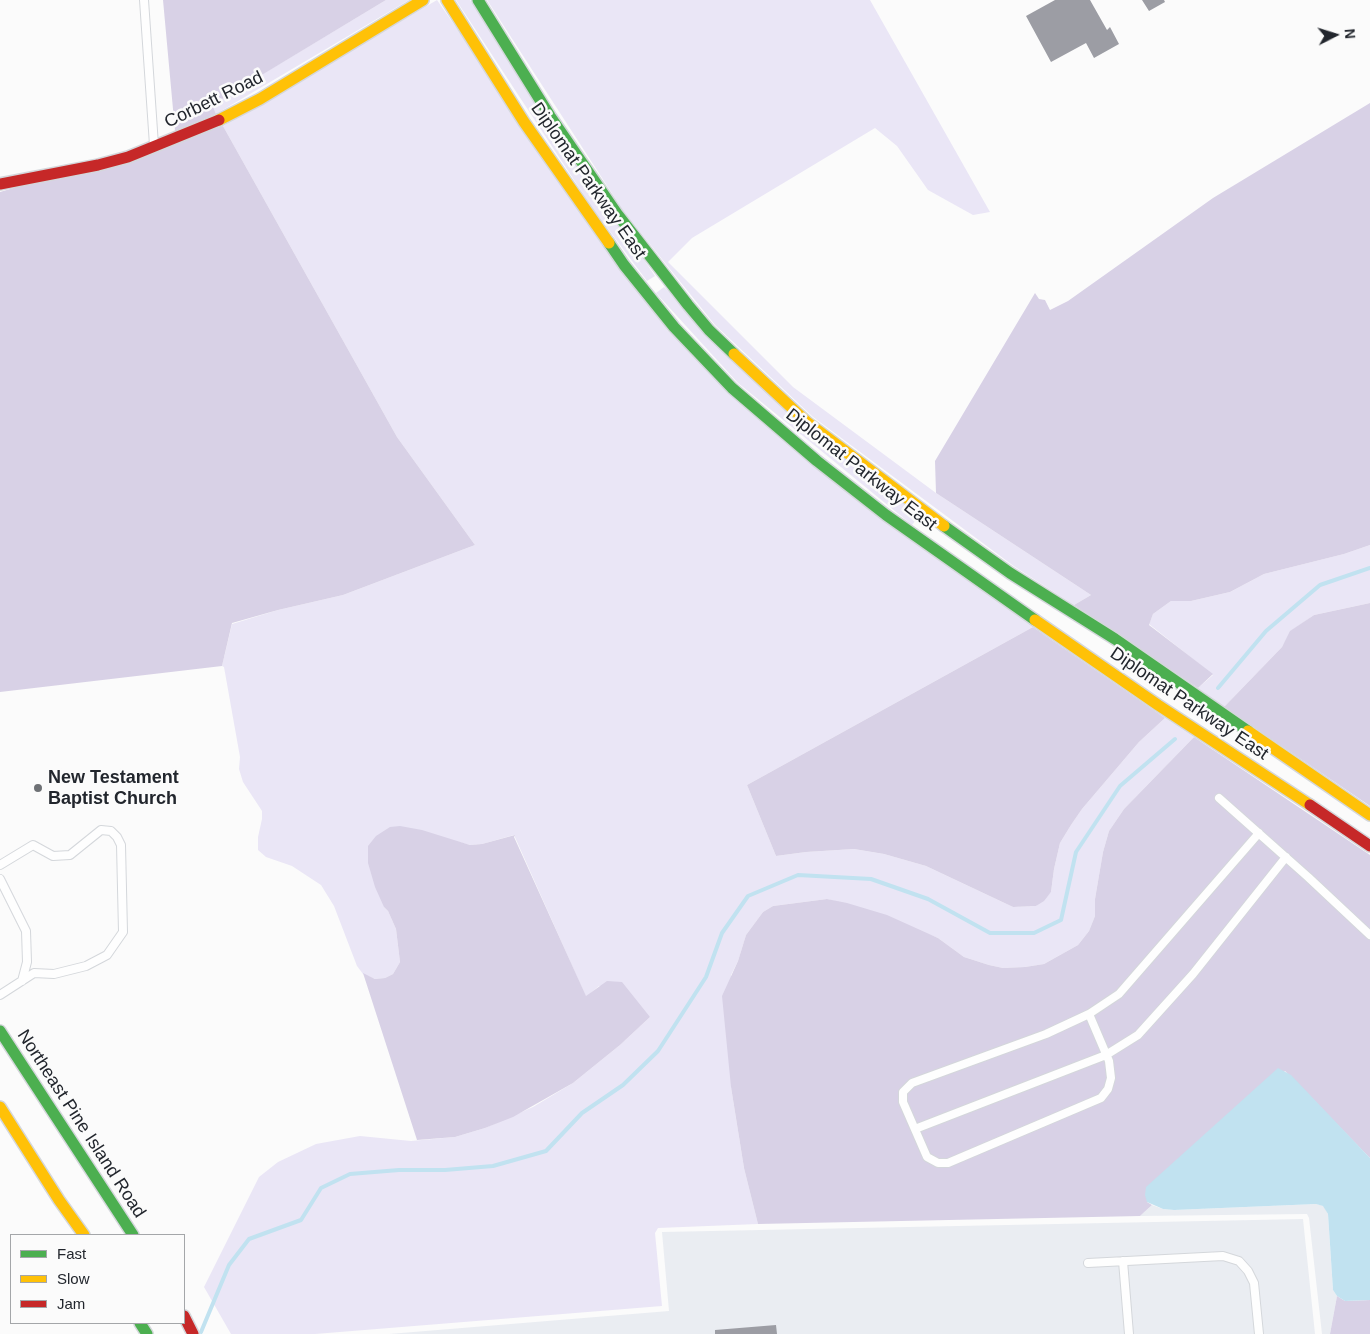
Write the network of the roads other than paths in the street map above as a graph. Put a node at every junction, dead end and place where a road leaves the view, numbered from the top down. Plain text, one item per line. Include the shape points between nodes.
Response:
1 (144, 0) edge
2 (423, 0) edge
3 (447, 0) edge
4 (478, 0) edge
5 (154, 147) junction
6 (0, 184) edge
7 (655, 284) junction
8 (929, 530) junction
9 (1219, 798) dead end
10 (1370, 815) edge
11 (1260, 833) junction
12 (1370, 846) edge
13 (1286, 857) junction
14 (0, 865) edge
15 (0, 880) edge
16 (1370, 935) edge
17 (22, 981) junction
18 (0, 995) edge
19 (1089, 1014) junction
20 (0, 1031) edge
21 (1106, 1055) junction
22 (0, 1107) edge
23 (915, 1128) junction
24 (83, 1234) edge
25 (132, 1234) edge
26 (1123, 1262) junction
27 (1088, 1264) dead end
28 (1129, 1334) edge
29 (1259, 1334) edge

1 - 5 lane
2 - 5 main road, Corbett Road via 260,100
3 - 7 main road, Diplomat Parkway East via 524,122 619,257
4 - 7 main road, Diplomat Parkway East via 550,116 618,215
5 - 6 main road, Corbett Road via 98,165
7 - 8 main road, Diplomat Parkway East
7 - 8 main road, Diplomat Parkway East via 674,327 732,388 817,461
8 - 10 main road, Diplomat Parkway East via 1010,573 1115,639
8 - 12 main road, Diplomat Parkway East via 1158,705
9 - 11 lane
11 - 13 lane
11 - 19 lane via 1118,994
13 - 16 lane
13 - 21 lane via 1193,974 1138,1035
14 - 17 lane via 33,845 53,856 70,855 101,830 111,831 121,845 123,932 107,955 86,966 54,974 34,973
15 - 17 lane via 26,931 27,962
17 - 18 lane
19 - 21 lane
19 - 23 lane via 1046,1034 912,1083 903,1092 903,1102
20 - 25 main road, Northeast Pine Island Road
21 - 23 lane
21 - 23 lane via 1111,1078 1101,1098 948,1163 938,1163 927,1157
22 - 24 main road
26 - 27 lane
26 - 28 lane
26 - 29 lane via 1224,1256 1239,1261 1254,1283

